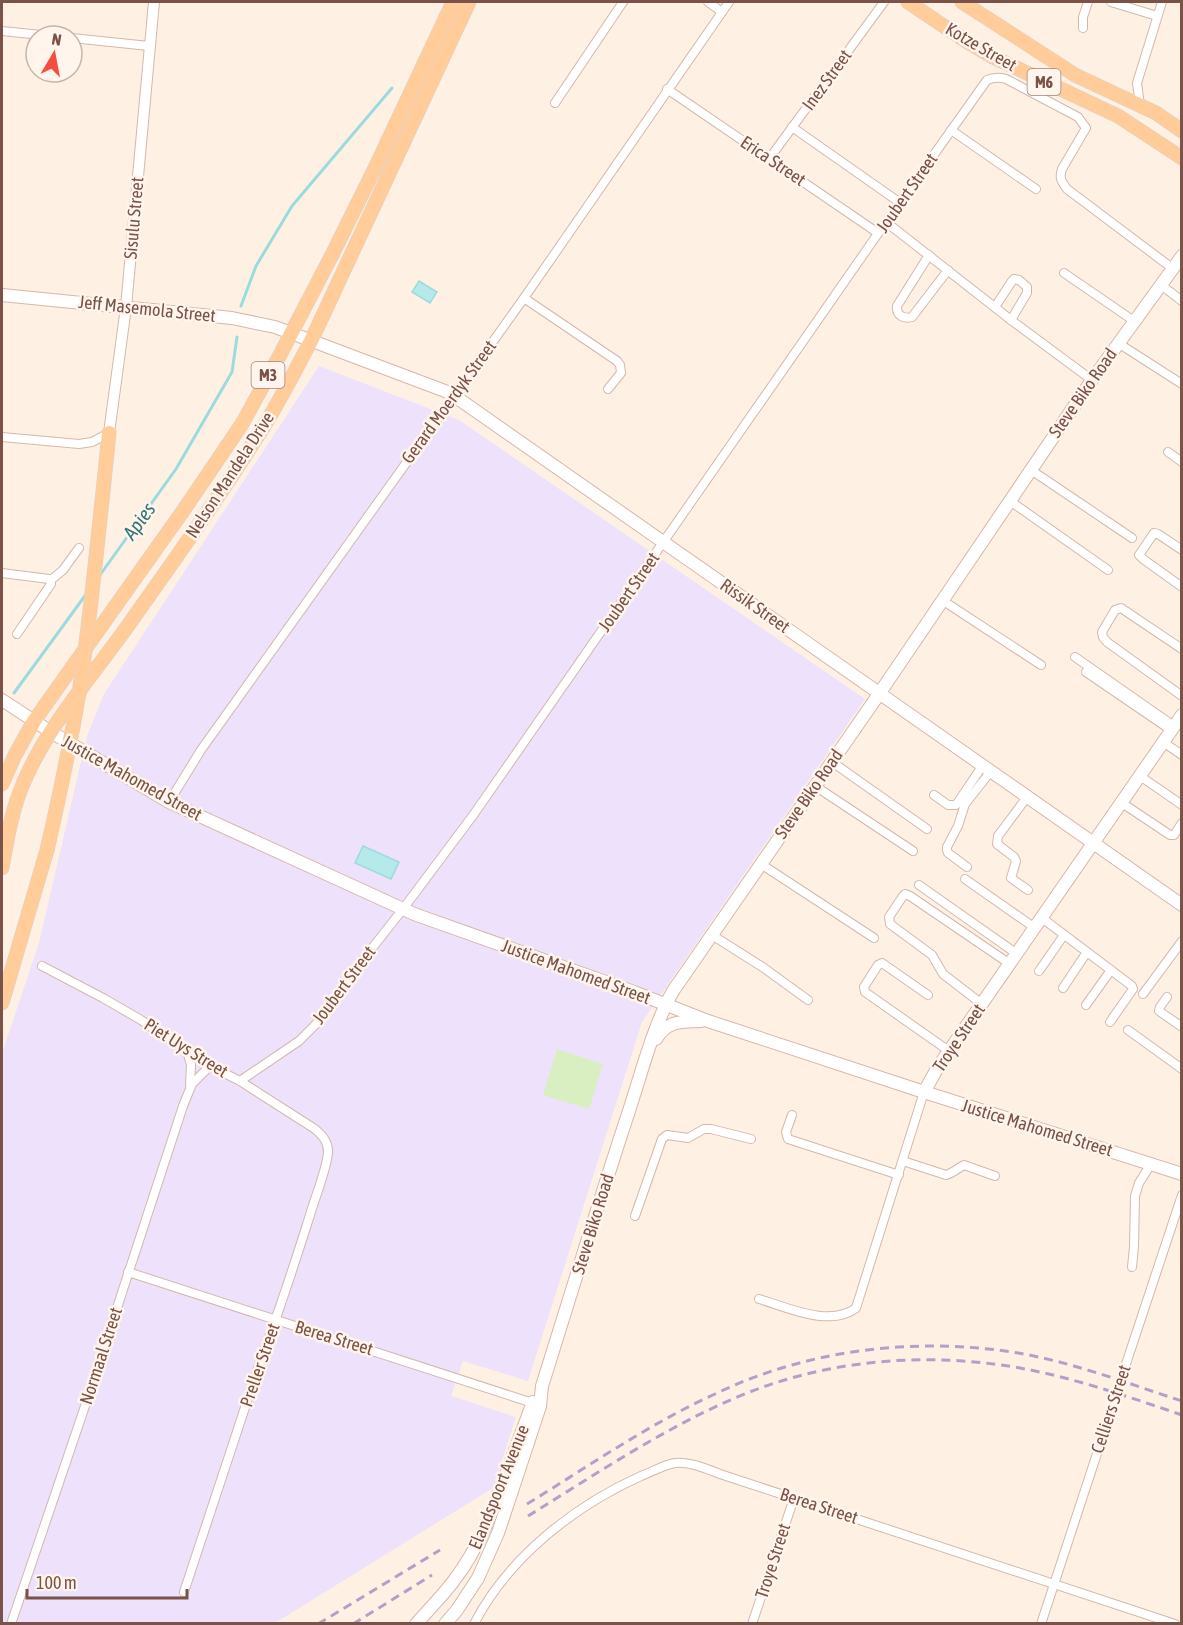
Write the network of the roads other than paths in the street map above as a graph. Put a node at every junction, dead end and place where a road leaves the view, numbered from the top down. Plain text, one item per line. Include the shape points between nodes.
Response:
1 (154, 2) edge
2 (453, 2) edge
3 (469, 2) edge
4 (623, 2) edge
5 (708, 2) edge
6 (729, 2) edge
7 (884, 2) edge
8 (909, 2) edge
9 (962, 2) edge
10 (1088, 2) edge
11 (1111, 2) edge
12 (1162, 2) edge
13 (722, 12) junction
14 (1157, 16) junction
15 (1083, 28) dead end
16 (2, 31) edge
17 (24, 33) edge
18 (84, 39) edge
19 (149, 46) junction
20 (1137, 83) junction
21 (667, 89) junction
22 (1118, 95) junction
23 (555, 103) dead end
24 (1140, 105) junction
25 (792, 127) junction
26 (951, 130) junction
27 (1182, 131) edge
28 (1182, 158) edge
29 (769, 159) junction
30 (1036, 189) dead end
31 (899, 202) junction
32 (886, 222) junction
33 (878, 233) junction
34 (929, 255) junction
35 (1182, 256) edge
36 (1172, 268) junction
37 (948, 270) junction
38 (1064, 273) dead end
39 (1160, 284) junction
40 (2, 295) edge
41 (524, 298) junction
42 (1182, 301) edge
43 (126, 307) junction
44 (995, 307) junction
45 (1011, 320) junction
46 (1134, 321) junction
47 (292, 333) junction
48 (311, 341) junction
49 (1118, 343) junction
50 (1092, 380) junction
51 (1182, 384) edge
52 (608, 389) dead end
53 (453, 395) junction
54 (109, 434) junction
55 (2, 437) edge
56 (1168, 452) dead end
57 (1182, 462) edge
58 (1031, 470) junction
59 (1010, 501) junction
60 (1132, 538) dead end
61 (664, 542) junction
62 (79, 548) dead end
63 (1182, 550) edge
64 (1108, 570) dead end
65 (2, 573) edge
66 (51, 580) junction
67 (1182, 587) edge
68 (942, 600) junction
69 (16, 634) dead end
70 (1182, 649) edge
71 (1075, 657) dead end
72 (1041, 665) dead end
73 (1086, 672) dead end
74 (879, 694) junction
75 (1182, 696) edge
76 (6, 703) edge
77 (34, 721) junction
78 (1176, 724) edge
79 (51, 732) junction
80 (1163, 742) junction
81 (1182, 755) edge
82 (832, 762) junction
83 (987, 768) junction
84 (1140, 776) junction
85 (2, 784) edge
86 (815, 786) junction
87 (934, 795) dead end
88 (1027, 797) junction
89 (169, 802) junction
90 (1122, 802) junction
91 (1182, 805) edge
92 (1182, 824) edge
93 (927, 829) dead end
94 (1094, 843) junction
95 (913, 851) dead end
96 (761, 864) junction
97 (967, 867) dead end
98 (2, 868) edge
99 (965, 879) dead end
100 (919, 885) dead end
101 (1028, 890) dead end
102 (1182, 905) edge
103 (404, 909) junction
104 (1038, 923) junction
105 (1064, 934) junction
106 (712, 935) junction
107 (874, 938) dead end
108 (1182, 941) edge
109 (1087, 952) junction
110 (1013, 959) junction
111 (42, 966) dead end
112 (1111, 970) junction
113 (1039, 971) dead end
114 (1063, 988) dead end
115 (928, 994) dead end
116 (1143, 994) dead end
117 (1167, 997) dead end
118 (808, 1000) dead end
119 (2, 1003) edge
120 (665, 1004) junction
121 (982, 1004) junction
122 (1086, 1005) dead end
123 (708, 1022) junction
124 (1110, 1022) dead end
125 (1182, 1027) edge
126 (1128, 1030) dead end
127 (188, 1051) junction
128 (949, 1051) junction
129 (648, 1053) junction
130 (210, 1066) junction
131 (1182, 1069) edge
132 (240, 1081) junction
133 (190, 1089) junction
134 (924, 1092) junction
135 (792, 1115) dead end
136 (325, 1138) joint
137 (751, 1139) dead end
138 (903, 1161) junction
139 (1150, 1164) junction
140 (1182, 1174) edge
141 (898, 1176) junction
142 (995, 1176) dead end
143 (1182, 1194) edge
144 (635, 1216) dead end
145 (1132, 1268) dead end
146 (128, 1272) junction
147 (759, 1299) dead end
148 (276, 1320) junction
149 (536, 1404) junction
150 (507, 1488) junction
151 (794, 1498) junction
152 (1054, 1583) junction
153 (184, 1592) dead end
154 (11, 1623) edge
155 (416, 1623) edge
156 (446, 1623) edge
157 (474, 1623) edge
158 (752, 1623) edge
159 (1041, 1623) edge
160 (1175, 1623) edge

1 - 19 street, Sisulu Street
2 - 47 main road, Nelson Mandela Drive / M3
3 - 48 main road, Nelson Mandela Drive / M3
4 - 23 street
5 - 13 street
6 - 13 street, Gerard Moerdyk Street
7 - 25 street, Inez Street
8 - 28 main road, Kotze Street / M6 via 993,57 1118,116
9 - 22 main road, Kotze Street / M6 via 1075,75
10 - 15 street
11 - 14 street
12 - 14 street
13 - 21 street, Gerard Moerdyk Street
14 - 20 street
16 - 17 street
18 - 19 street
19 - 43 street, Sisulu Street
20 - 22 street
20 - 24 street
21 - 29 street, Erica Street
21 - 41 street, Gerard Moerdyk Street
22 - 24 main road, Kotze Street / M6
24 - 27 main road, Kotze Street / M6
25 - 29 street, Inez Street
25 - 31 street
26 - 30 street
26 - 31 street, Joubert Street
26 - 36 street, Joubert Street via 983,86 999,77 1078,117 1086,128 1062,169 1060,180
29 - 33 street, Erica Street
31 - 32 street, Joubert Street
32 - 33 street, Joubert Street
32 - 34 street
33 - 61 street, Joubert Street
34 - 37 street
34 - 37 street via 897,306 898,315 912,317
35 - 36 main road, Steve Biko Road
36 - 39 main road, Steve Biko Road
37 - 44 street
38 - 46 street
39 - 42 street
39 - 46 main road, Steve Biko Road
40 - 43 main road, Jeff Masemola Street
41 - 52 street via 621,365 621,373
41 - 53 street, Gerard Moerdyk Street
43 - 47 main road, Jeff Masemola Street via 243,320
43 - 54 street, Sisulu Street
44 - 45 street
44 - 45 street via 1012,281 1020,279 1027,293
45 - 50 street
46 - 49 main road, Steve Biko Road
47 - 48 main road, Jeff Masemola Street
47 - 77 main road, Nelson Mandela Drive / M3 via 234,436
48 - 53 main road, Rissik Street
48 - 79 main road, Nelson Mandela Drive / M3 via 256,439
49 - 50 main road, Steve Biko Road
49 - 51 street
50 - 58 main road, Steve Biko Road
53 - 61 main road, Rissik Street
53 - 89 street, Gerard Moerdyk Street via 201,750
54 - 55 street via 79,444
54 - 119 main road, bridge via 79,693 47,850
56 - 57 street
58 - 59 main road, Steve Biko Road
58 - 60 street
59 - 64 street
59 - 68 main road, Steve Biko Road
61 - 74 main road, Rissik Street
61 - 103 street, Joubert Street
62 - 66 street
63 - 67 street via 1154,533 1139,555
65 - 66 street
66 - 69 street
68 - 72 street
68 - 74 main road, Steve Biko Road
70 - 75 street via 1121,608 1115,609 1102,632 1107,642
71 - 78 street
73 - 78 street
74 - 82 main road, Steve Biko Road
74 - 83 main road, Rissik Street
76 - 77 main road, Justice Mahomed Street
77 - 79 main road, Justice Mahomed Street
77 - 85 main road, Nelson Mandela Drive / M3
78 - 80 main road, Troye Street
79 - 89 main road, Justice Mahomed Street
79 - 98 main road, Nelson Mandela Drive / M3 via 19,795
80 - 81 street
80 - 84 main road, Troye Street
82 - 86 main road, Steve Biko Road
82 - 93 street
83 - 87 street via 956,805
83 - 88 main road, Rissik Street
83 - 97 street via 965,804 947,850
84 - 90 main road, Troye Street
84 - 91 street
86 - 95 street
86 - 96 main road, Steve Biko Road
88 - 94 main road, Rissik Street
88 - 101 street via 996,842 1016,861 1011,878
89 - 103 main road, Justice Mahomed Street
90 - 92 street via 1170,835
90 - 94 main road, Troye Street
94 - 102 main road, Rissik Street
94 - 104 main road, Troye Street
96 - 106 main road, Steve Biko Road
96 - 107 street
99 - 104 street
100 - 110 street
103 - 120 main road, Justice Mahomed Street
103 - 132 street, Joubert Street via 311,1030
104 - 105 street
104 - 110 main road, Troye Street
105 - 109 street
105 - 113 street
106 - 118 street
106 - 120 main road, Steve Biko Road
108 - 116 street
109 - 112 street
109 - 114 street
110 - 121 main road, Troye Street
110 - 121 street via 910,896 903,896 889,917 890,924 932,955 943,974
111 - 127 street, Piet Uys Street via 119,1007
112 - 122 street
112 - 124 street via 1133,989
115 - 128 street via 882,963 864,987 865,992
117 - 125 street via 1159,1011
120 - 123 main road, Justice Mahomed Street
120 - 129 main road, Steve Biko Road
121 - 128 main road, Troye Street
123 - 129 main road via 671,1024
123 - 134 main road, Justice Mahomed Street
126 - 131 street
127 - 130 street, Piet Uys Street
127 - 133 street, Normaal Street
128 - 134 main road, Troye Street
129 - 149 main road, Steve Biko Road
130 - 132 street, Piet Uys Street
130 - 133 street, Normaal Street
132 - 136 street, Piet Uys Street
133 - 146 street, Normaal Street
134 - 138 street, Troye Street
134 - 139 main road, Justice Mahomed Street
135 - 141 street via 786,1132 788,1139
136 - 148 street, Preller Street via 328,1151 324,1167
137 - 144 street via 711,1129 688,1138 667,1135 662,1139
138 - 141 street, Troye Street
138 - 142 street via 946,1174 964,1165
139 - 140 main road, Justice Mahomed Street
139 - 145 street via 1135,1196
141 - 147 street, Troye Street via 856,1308 846,1314 816,1317
143 - 152 street, Celliers Street, bridge
146 - 148 street, Berea Street
146 - 154 street, Normaal Street
148 - 149 street, Berea Street
148 - 153 street, Preller Street
149 - 150 main road, Elandspoort Avenue
150 - 155 main road, Elandspoort Avenue, bridge via 461,1572
150 - 156 main road, Elandspoort Avenue, bridge via 498,1533 478,1578
151 - 152 street, Berea Street
151 - 157 street, Berea Street via 692,1465 673,1463 622,1485 557,1526 507,1575
151 - 158 street, Troye Street
152 - 159 street, Celliers Street
152 - 160 street, Berea Street

